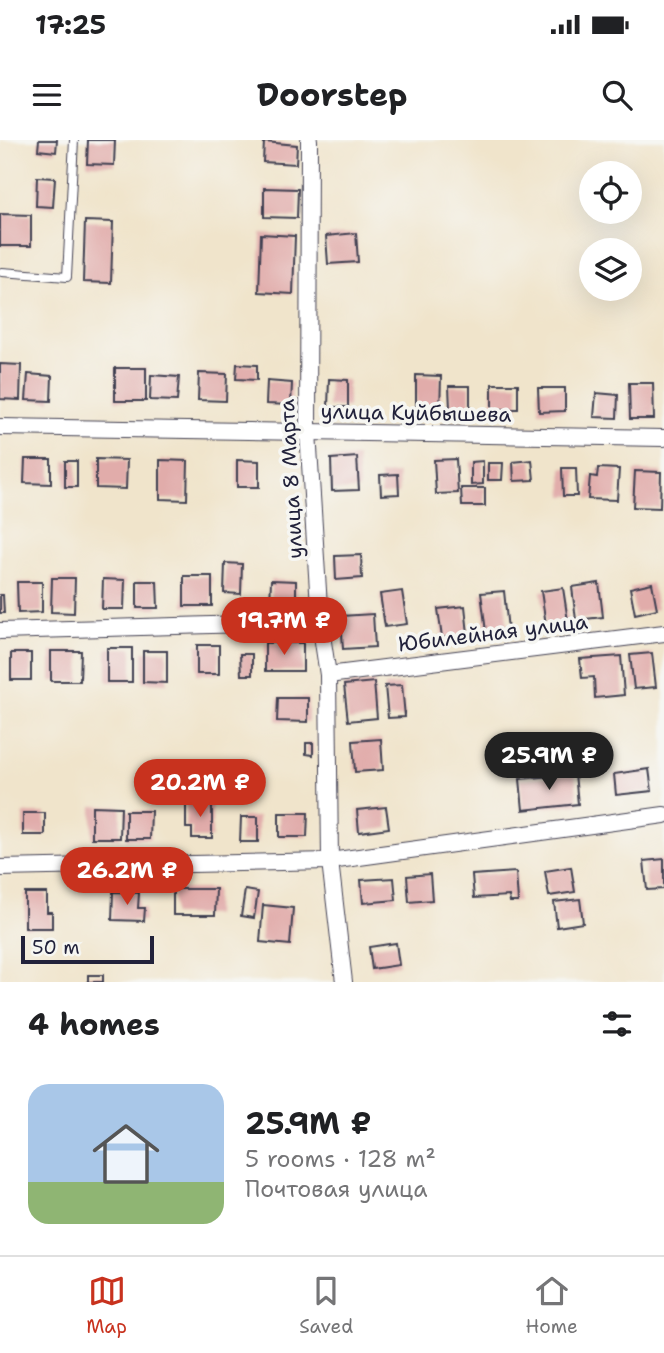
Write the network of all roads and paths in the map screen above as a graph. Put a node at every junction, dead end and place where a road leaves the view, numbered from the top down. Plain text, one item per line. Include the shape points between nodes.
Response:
1 (74, 140) edge
2 (309, 140) edge
3 (2, 272) edge
4 (0, 427) edge
5 (308, 432) junction
6 (664, 438) edge
7 (320, 622) junction
8 (0, 631) edge
9 (664, 633) edge
10 (328, 675) junction
11 (664, 815) edge
12 (330, 861) junction
13 (0, 868) edge
14 (344, 982) edge

1 - 3 lane via 66,277
2 - 5 street, улица 8 Марта
4 - 5 street, улица Куйбышева
5 - 6 street, улица Куйбышева
5 - 7 street, улица 8 Марта
7 - 8 street
7 - 10 street, улица 8 Марта
9 - 10 street, Юбилейная улица
10 - 12 street, улица 8 Марта
11 - 12 street
12 - 13 street
12 - 14 street, улица 8 Марта

